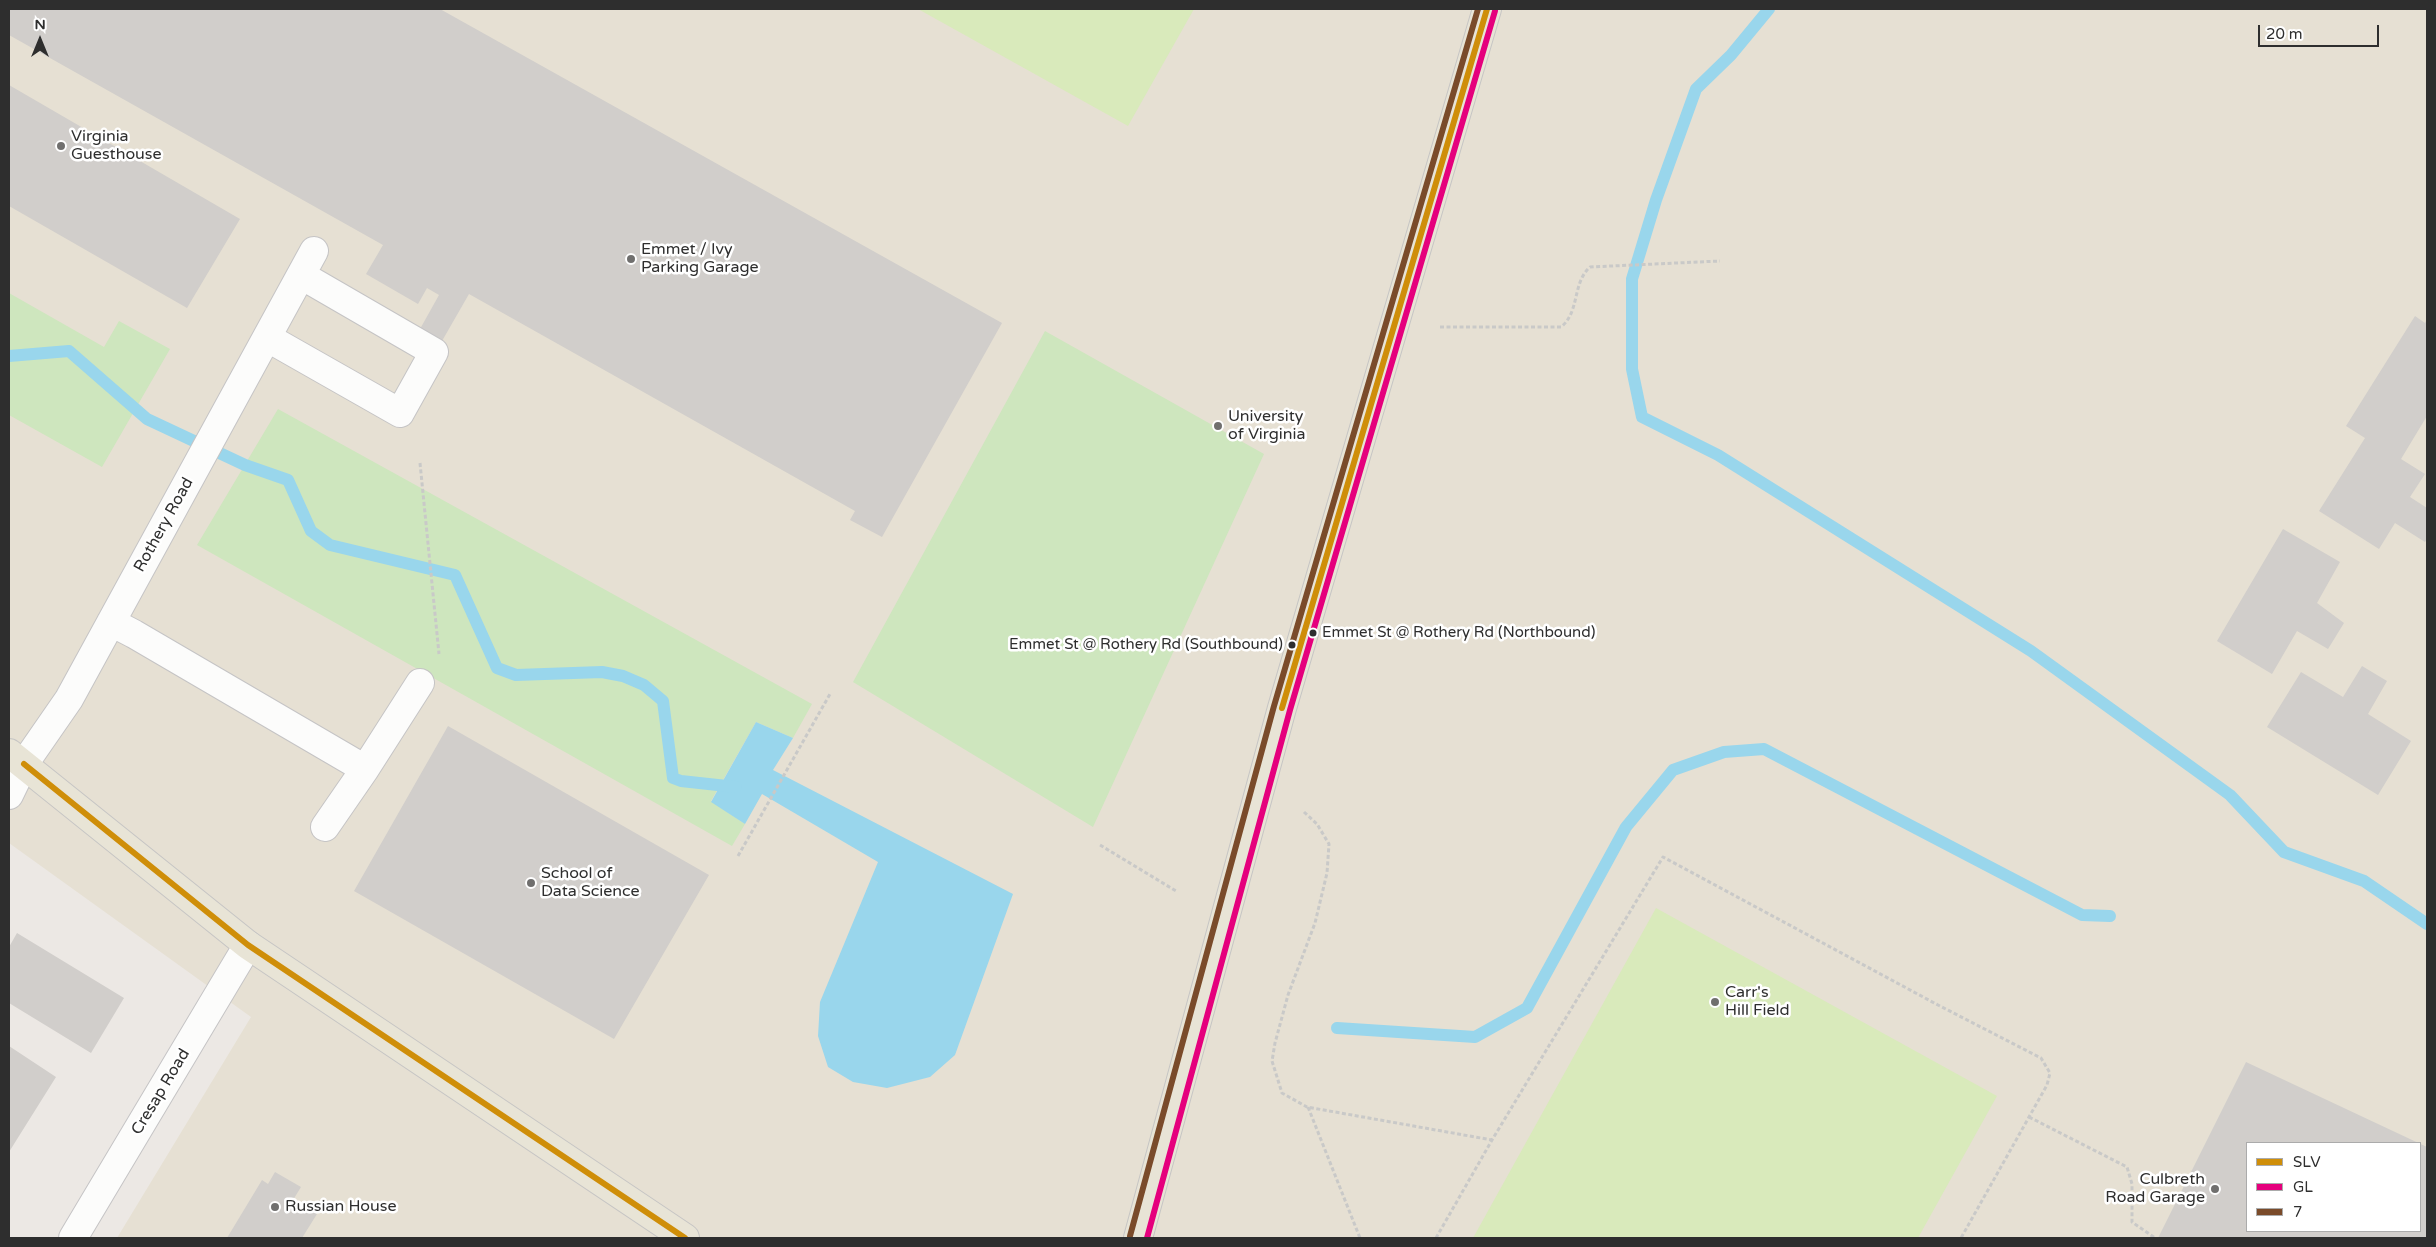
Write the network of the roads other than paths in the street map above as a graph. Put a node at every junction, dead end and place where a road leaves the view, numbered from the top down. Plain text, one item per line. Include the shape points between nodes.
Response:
1 (1487, 9) edge
2 (314, 251) dead end
3 (301, 275) junction
4 (268, 338) junction
5 (111, 622) junction
6 (420, 683) dead end
7 (16, 758) edge
8 (365, 769) junction
9 (9, 795) edge
10 (325, 827) dead end
11 (248, 945) junction
12 (73, 1238) edge
13 (685, 1238) edge
14 (1138, 1238) edge

1 - 14 main road via 1282,708
2 - 3 street, Rothery Road
3 - 4 street, Rothery Road
3 - 4 street via 434,352 400,413
4 - 5 street, Rothery Road
5 - 7 street, Rothery Road via 69,699
5 - 8 street
6 - 8 street
7 - 9 street, Rothery Road
7 - 11 main road
8 - 10 street
11 - 12 street, Cresap Road
11 - 13 main road

